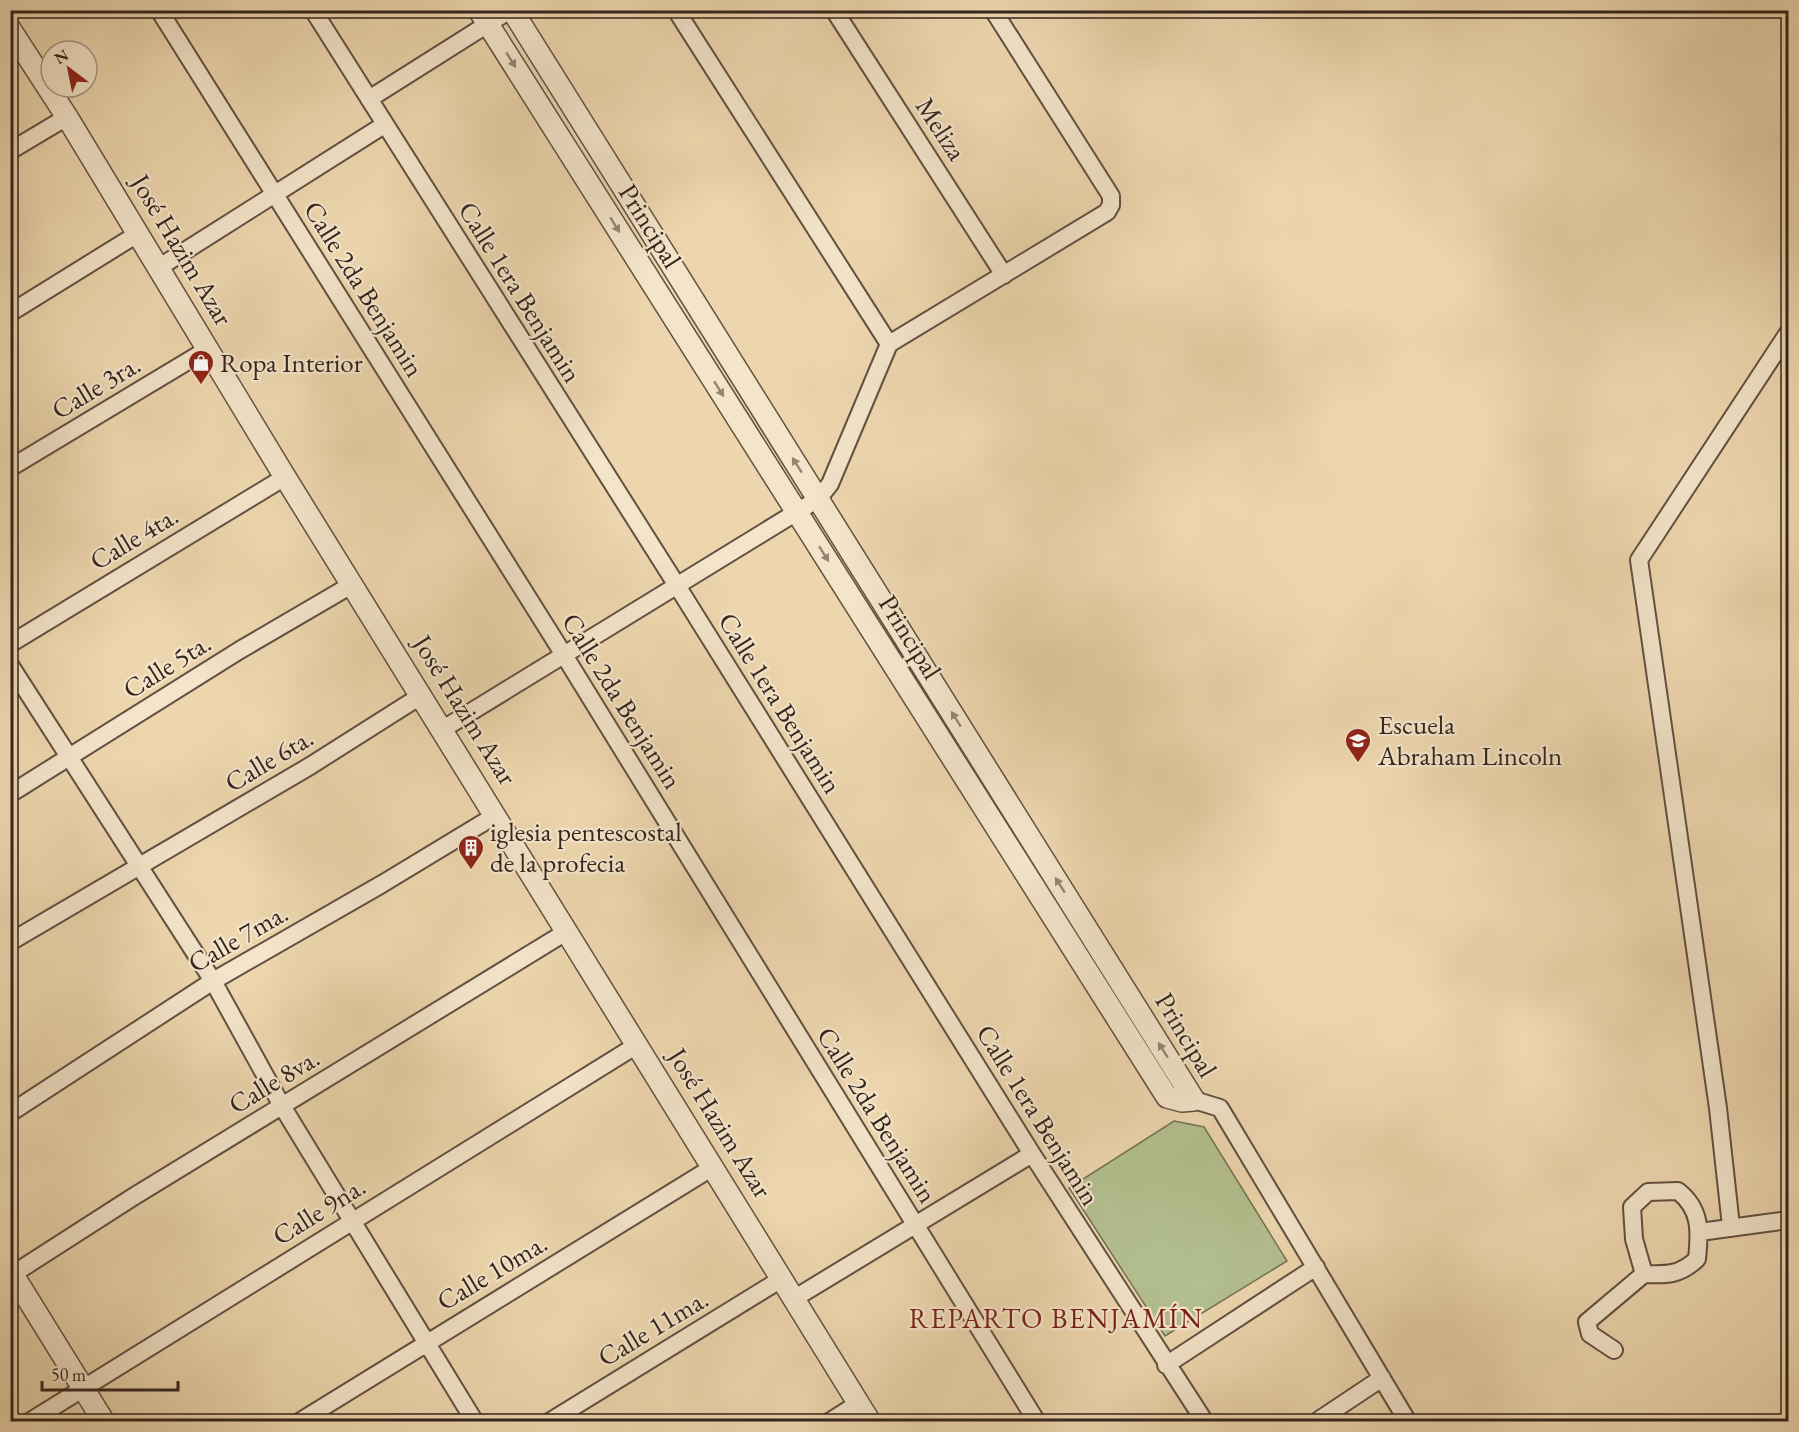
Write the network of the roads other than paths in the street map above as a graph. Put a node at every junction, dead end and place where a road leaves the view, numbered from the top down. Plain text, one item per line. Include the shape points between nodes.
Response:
1 (159, 10) edge
2 (313, 10) edge
3 (511, 10) edge
4 (676, 10) edge
5 (834, 10) edge
6 (993, 10) edge
7 (484, 17) edge
8 (10, 29) edge
9 (369, 99) junction
10 (68, 117) junction
11 (384, 125) junction
12 (10, 151) edge
13 (275, 194) junction
14 (139, 233) junction
15 (158, 268) junction
16 (1004, 275) junction
17 (10, 314) edge
18 (1788, 333) edge
19 (889, 344) junction
20 (208, 349) junction
21 (10, 468) edge
22 (285, 477) junction
23 (818, 499) junction
24 (797, 512) junction
25 (353, 584) junction
26 (676, 584) junction
27 (10, 644) edge
28 (564, 655) junction
29 (10, 665) edge
30 (422, 695) junction
31 (443, 729) junction
32 (70, 757) junction
33 (10, 794) edge
34 (496, 814) junction
35 (140, 866) junction
36 (566, 932) junction
37 (10, 942) edge
38 (213, 981) junction
39 (637, 1045) junction
40 (1194, 1100) junction
41 (282, 1106) junction
42 (10, 1113) edge
43 (1032, 1154) junction
44 (713, 1167) junction
45 (352, 1220) junction
46 (1788, 1220) edge
47 (915, 1226) junction
48 (1731, 1226) junction
49 (1700, 1232) junction
50 (1316, 1267) junction
51 (11, 1273) edge
52 (1644, 1274) junction
53 (783, 1278) junction
54 (795, 1298) junction
55 (426, 1342) junction
56 (1614, 1350) dead end
57 (1167, 1365) junction
58 (1382, 1378) junction
59 (84, 1389) junction
60 (859, 1403) junction
61 (29, 1422) edge
62 (104, 1422) edge
63 (299, 1422) edge
64 (475, 1422) edge
65 (549, 1422) edge
66 (829, 1422) edge
67 (870, 1422) edge
68 (1037, 1422) edge
69 (1205, 1422) edge
70 (1316, 1422) edge
71 (1408, 1422) edge

1 - 13 street, Calle 2da Benjamin
2 - 9 street, Calle 1era Benjamin
3 - 7 street
23 -> 3 street, Principal
4 - 19 street
5 - 16 street, Meliza
6 - 16 street via 1111,196 1107,212
7 - 9 street
7 -> 24 street, Principal
8 - 10 street, José Hazim Azar
9 - 11 street, Calle 1era Benjamin
10 - 12 street
10 - 14 street, José Hazim Azar
11 - 13 street
11 - 26 street, Calle 1era Benjamin
13 - 15 street
13 - 28 street, Calle 2da Benjamin
14 - 15 street, José Hazim Azar
14 - 17 street
15 - 20 street, José Hazim Azar
16 - 19 street
18 - 48 street via 1639,560 1718,1108
19 - 23 street via 830,484
20 - 21 street, Calle 3ra.
20 - 22 street, José Hazim Azar
22 - 25 street, José Hazim Azar
22 - 27 street, Calle 4ta.
23 - 24 street
40 -> 23 street, Principal
24 - 26 street
24 -> 40 street, Principal via 1167,1097
25 - 30 street, José Hazim Azar
25 - 32 street, Calle 5ta.
26 - 28 street
26 - 43 street, Calle 1era Benjamin
28 - 31 street
28 - 47 street, Calle 2da Benjamin
29 - 32 street
30 - 31 street, José Hazim Azar
30 - 35 street, Calle 6ta.
31 - 34 street, José Hazim Azar
32 - 33 street, Calle 5ta.
32 - 35 street
34 - 36 street, José Hazim Azar
34 - 38 street, Calle 7ma.
35 - 37 street, Calle 6ta.
35 - 38 street
36 - 39 street, José Hazim Azar
36 - 41 street, Calle 8va.
38 - 41 street
38 - 42 street, Calle 7ma.
39 - 44 street, José Hazim Azar
39 - 45 street, Calle 9na.
40 - 50 street via 1220,1108
41 - 45 street
41 - 51 street, Calle 8va.
43 - 47 street
43 - 57 street, Calle 1era Benjamin
44 - 53 street, José Hazim Azar
44 - 55 street, Calle 10ma.
45 - 55 street
45 - 59 street, Calle 9na.
46 - 48 street
47 - 54 street
47 - 68 street, Calle 2da Benjamin
48 - 49 street
49 - 52 street via 1697,1259 1685,1270 1672,1275
49 - 52 street via 1691,1201 1678,1191 1648,1192 1632,1207 1634,1239
50 - 57 street
50 - 58 street
51 - 59 street
52 - 56 street via 1587,1322 1590,1334
53 - 54 street, José Hazim Azar
53 - 65 street, Calle 11ma.
54 - 60 street, José Hazim Azar
55 - 63 street, Calle 10ma.
55 - 64 street
57 - 69 street, Calle 1era Benjamin
58 - 70 street
58 - 71 street
59 - 61 street, Calle 9na.
59 - 62 street
60 - 66 street
60 - 67 street, José Hazim Azar

